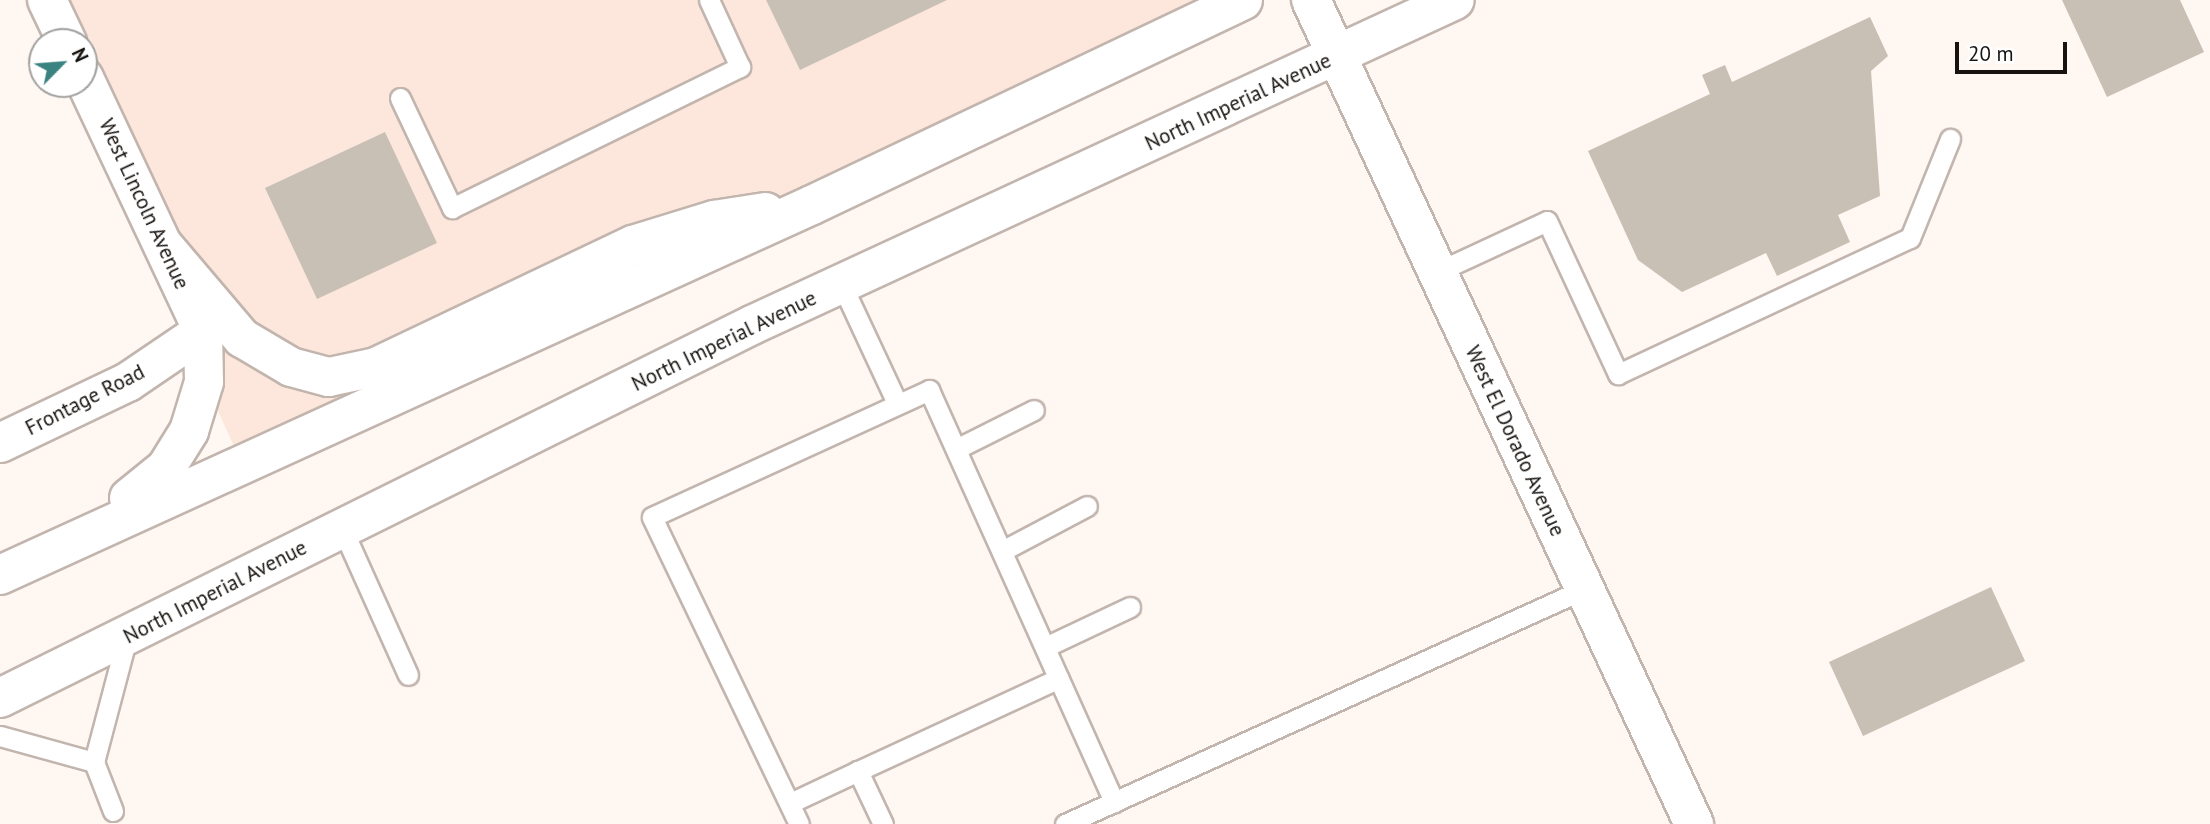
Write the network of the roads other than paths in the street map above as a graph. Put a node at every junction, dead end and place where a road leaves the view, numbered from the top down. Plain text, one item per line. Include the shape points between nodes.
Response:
1 (47, 0) edge
2 (709, 0) edge
3 (1243, 0) edge
4 (1311, 0) edge
5 (1455, 0) edge
6 (60, 28) edge
7 (1337, 57) junction
8 (400, 97) dead end
9 (93, 98) edge
10 (1950, 139) dead end
11 (812, 205) junction
12 (163, 245) junction
13 (1437, 272) junction
14 (842, 285) junction
15 (203, 331) junction
16 (896, 401) junction
17 (1034, 410) dead end
18 (0, 443) edge
19 (956, 449) junction
20 (1087, 506) dead end
21 (342, 528) junction
22 (86, 533) junction
23 (1002, 551) junction
24 (0, 575) edge
25 (1584, 589) junction
26 (1130, 607) dead end
27 (127, 638) junction
28 (1045, 648) junction
29 (408, 675) dead end
30 (1059, 678) junction
31 (0, 698) edge
32 (0, 736) edge
33 (94, 762) junction
34 (858, 771) junction
35 (1114, 802) junction
36 (790, 803) junction
37 (113, 811) dead end
38 (799, 824) edge
39 (883, 824) edge
40 (1065, 824) edge
41 (1694, 824) edge

1 - 6 main road
2 - 8 lane via 740,67 452,208
3 - 11 main road
4 - 7 main road, West El Dorado Avenue
5 - 7 main road, North Imperial Avenue
7 - 13 main road, West El Dorado Avenue
7 - 14 main road, North Imperial Avenue
9 - 12 main road, West Lincoln Avenue
10 - 13 lane via 1910,238 1618,374 1547,221
11 - 12 main road via 714,220 634,245 376,367 329,377 291,367 242,338
11 - 22 main road
12 - 15 main road, West Lincoln Avenue
13 - 25 main road, West El Dorado Avenue
14 - 16 lane
14 - 21 main road, North Imperial Avenue
15 - 18 main road, Frontage Road via 128,382
15 - 22 main road via 204,382 189,431 166,468
16 - 19 lane via 929,390
16 - 36 lane via 652,517
17 - 19 lane
19 - 23 lane
20 - 23 lane
21 - 27 main road, North Imperial Avenue
21 - 29 lane
22 - 24 main road
23 - 28 lane
25 - 35 lane
25 - 41 main road, West El Dorado Avenue
26 - 28 lane
27 - 31 main road, North Imperial Avenue
27 - 33 lane
28 - 30 lane
30 - 34 lane
30 - 35 lane
32 - 33 lane
33 - 37 lane
34 - 36 lane
34 - 39 lane
35 - 40 lane
36 - 38 lane

